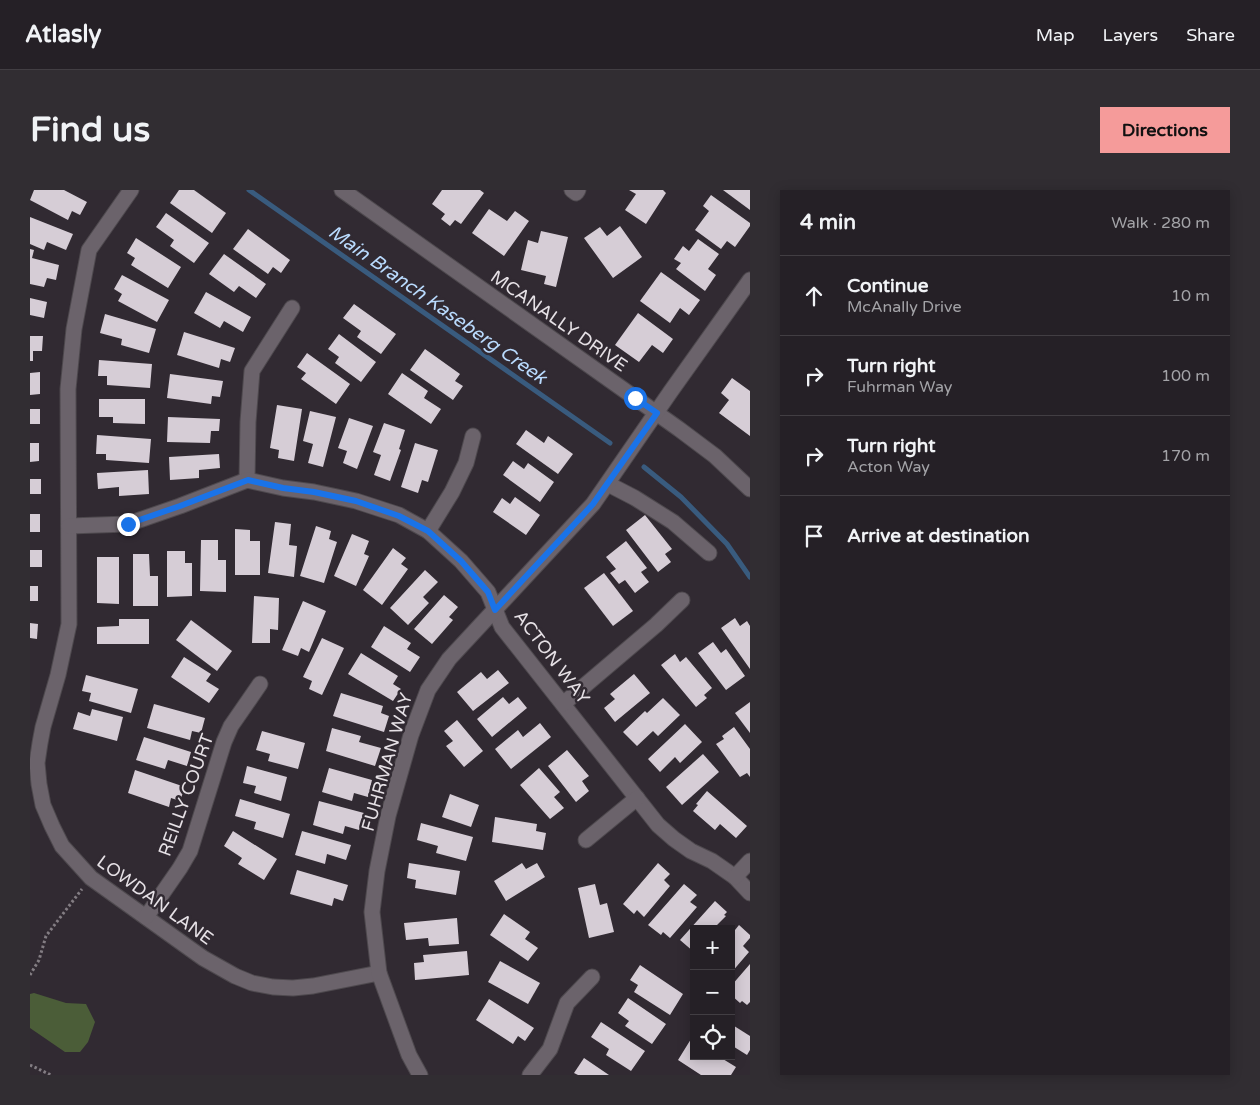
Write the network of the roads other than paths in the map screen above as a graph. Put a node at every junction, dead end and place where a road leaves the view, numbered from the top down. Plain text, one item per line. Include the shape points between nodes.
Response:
1 (131, 190) edge
2 (342, 190) edge
3 (572, 190) edge
4 (578, 190) edge
5 (750, 280) edge
6 (292, 308) dead end
7 (657, 413) junction
8 (473, 436) dead end
9 (248, 480) junction
10 (608, 484) junction
11 (750, 489) edge
12 (69, 526) junction
13 (428, 531) junction
14 (709, 553) dead end
15 (682, 600) dead end
16 (495, 610) junction
17 (260, 684) dead end
18 (563, 704) junction
19 (637, 798) junction
20 (586, 840) dead end
21 (750, 861) edge
22 (735, 877) junction
23 (750, 892) edge
24 (146, 917) junction
25 (379, 973) junction
26 (592, 977) dead end
27 (420, 1075) edge
28 (530, 1075) edge

1 - 12 street, LOWDAN LANE via 89,250 74,329 68,389
2 - 7 street, MCANALLY DRIVE
3 - 4 street via 576,193
5 - 7 street, FUHRMAN WAY
6 - 9 street via 252,371
7 - 10 street, FUHRMAN WAY
7 - 11 street, MCANALLY DRIVE via 715,456
8 - 13 street via 466,463
9 - 12 street via 128,524
9 - 13 street, ACTON WAY via 356,501 399,516
10 - 14 street via 673,522
10 - 16 street, FUHRMAN WAY via 580,520
12 - 24 street, LOWDAN LANE via 69,624 42,727 39,784 44,805 62,846 91,878
13 - 16 street, ACTON WAY via 488,592
15 - 18 street
16 - 18 street, ACTON WAY via 502,627
16 - 25 street, FUHRMAN WAY via 449,659 420,706 388,816 377,871 372,912
17 - 24 street, REILLY COURT via 224,742 190,851
18 - 19 street, ACTON WAY
19 - 20 street
19 - 22 street, ACTON WAY via 674,839
21 - 22 street
22 - 23 street, ACTON WAY
24 - 25 street, LOWDAN LANE via 218,968 252,982 293,988
25 - 27 street, FUHRMAN WAY via 409,1055
26 - 28 street via 567,1002 550,1049

